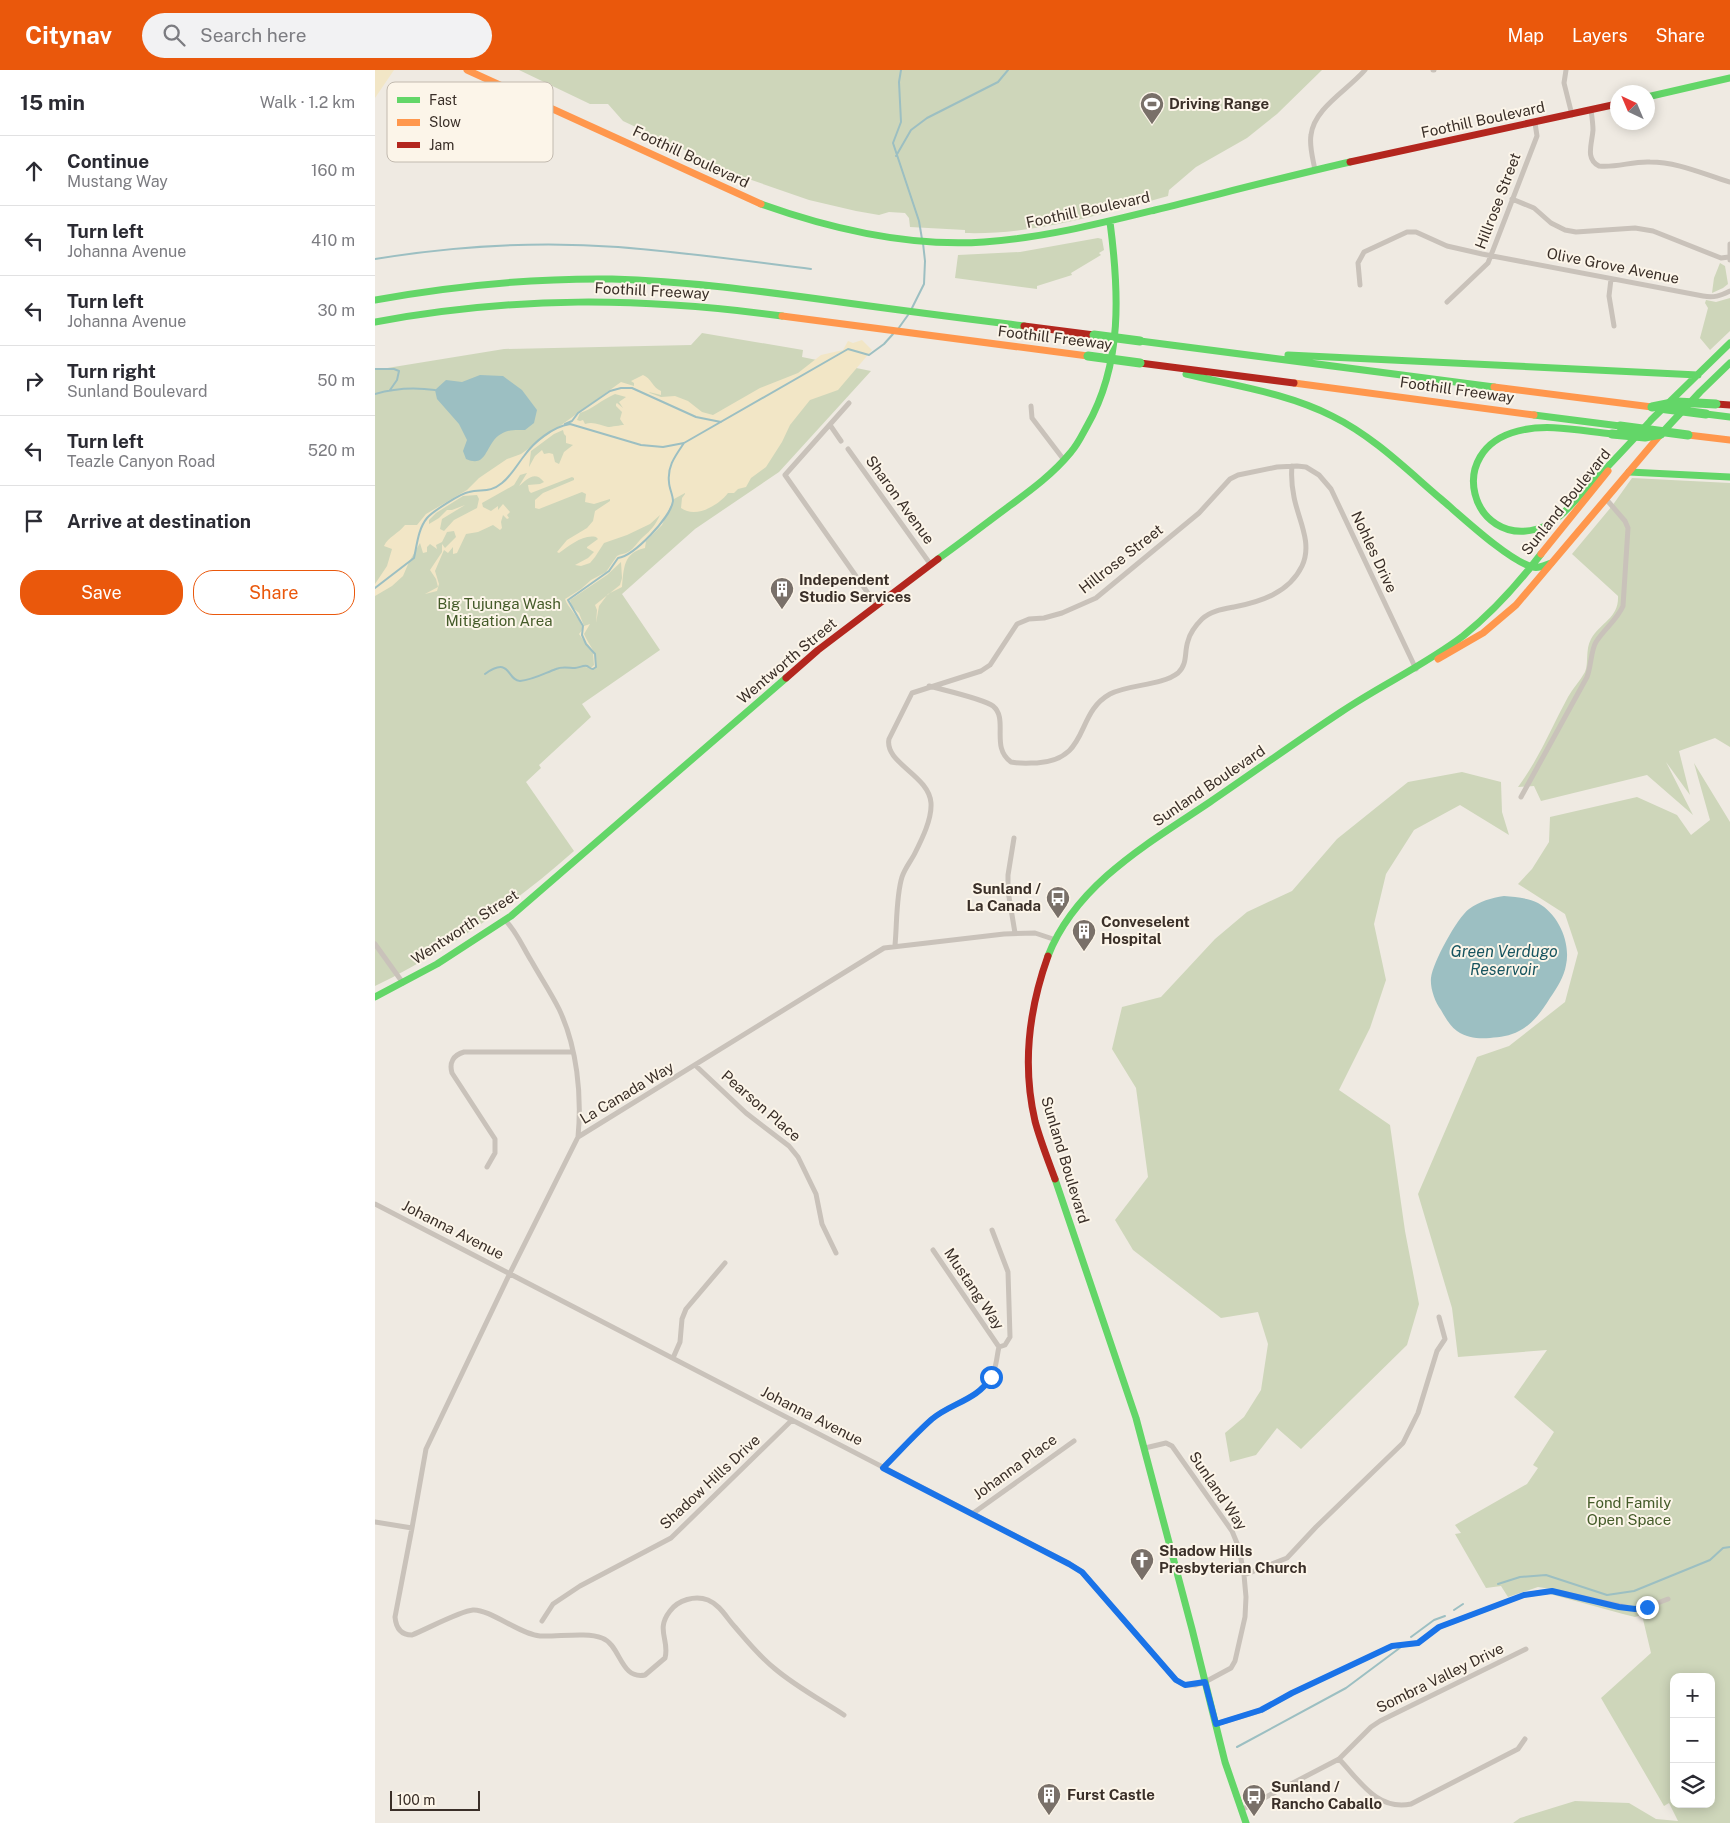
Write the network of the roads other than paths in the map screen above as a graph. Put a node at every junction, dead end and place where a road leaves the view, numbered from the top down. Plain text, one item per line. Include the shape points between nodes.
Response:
1 (467, 70) edge
2 (1365, 70) edge
3 (1566, 70) edge
4 (1730, 78) edge
5 (493, 82) edge
6 (1655, 95) edge
7 (1610, 106) edge
8 (553, 109) edge
9 (1591, 110) junction
10 (1572, 115) junction
11 (1535, 123) junction
12 (1315, 170) junction
13 (1730, 182) edge
14 (1512, 199) junction
15 (1110, 222) junction
16 (1730, 244) edge
17 (1491, 256) junction
18 (1730, 259) edge
19 (1611, 279) junction
20 (1360, 285) dead end
21 (1730, 291) edge
22 (375, 300) edge
23 (1447, 302) dead end
24 (375, 322) edge
25 (1614, 326) dead end
26 (1730, 343) edge
27 (1205, 350) junction
28 (1140, 363) junction
29 (1730, 363) edge
30 (1698, 375) junction
31 (849, 403) dead end
32 (1730, 405) edge
33 (1031, 406) dead end
34 (1652, 407) junction
35 (1654, 417) junction
36 (1730, 417) edge
37 (830, 425) junction
38 (1669, 433) junction
39 (1730, 440) edge
40 (841, 441) dead end
41 (848, 449) dead end
42 (1064, 460) junction
43 (1292, 466) junction
44 (1629, 472) junction
45 (1730, 477) edge
46 (1606, 499) junction
47 (1551, 563) junction
48 (931, 565) junction
49 (1531, 567) junction
50 (877, 606) junction
51 (1416, 669) junction
52 (929, 686) junction
53 (1521, 797) dead end
54 (1014, 838) dead end
55 (505, 920) junction
56 (1015, 933) junction
57 (1056, 940) junction
58 (375, 944) edge
59 (895, 945) junction
60 (403, 982) junction
61 (375, 997) edge
62 (573, 1052) junction
63 (695, 1066) junction
64 (578, 1137) junction
65 (487, 1167) dead end
66 (375, 1204) edge
67 (992, 1230) dead end
68 (933, 1250) dead end
69 (835, 1253) dead end
70 (725, 1263) dead end
71 (510, 1273) junction
72 (1439, 1317) dead end
73 (999, 1347) junction
74 (673, 1358) junction
75 (792, 1420) junction
76 (1073, 1441) dead end
77 (1145, 1448) junction
78 (883, 1468) junction
79 (971, 1514) junction
80 (375, 1522) edge
81 (411, 1528) junction
82 (1244, 1575) junction
83 (1668, 1599) dead end
84 (542, 1621) dead end
85 (1526, 1649) dead end
86 (1205, 1682) junction
87 (844, 1715) dead end
88 (1216, 1724) junction
89 (1525, 1739) dead end
90 (1339, 1759) junction
91 (1241, 1810) junction
92 (1246, 1823) edge

1 - 5 main road, Foothill Boulevard
2 - 12 street via 1322,111 1314,125 1311,144
3 - 10 street via 1564,83
4 - 6 main road
7 - 9 main road, Foothill Boulevard
8 - 15 main road, Foothill Boulevard via 762,205 844,229 895,237 983,242 1031,238
9 - 10 main road, Foothill Boulevard
9 - 13 street via 1590,153 1599,166 1661,163 1689,168
10 - 11 main road, Foothill Boulevard
11 - 12 main road, Foothill Boulevard
11 - 14 street, Hillrose Street via 1537,136
12 - 15 main road, Foothill Boulevard
14 - 17 street, Hillrose Street
14 - 18 street via 1534,208 1565,230 1635,228 1653,231
15 - 42 main road, Wentworth Street via 1117,308 1115,350 1101,400 1079,442
16 - 18 street
17 - 19 street, Olive Grove Avenue
17 - 20 street, Olive Grove Avenue via 1447,246 1417,232 1407,232 1364,252 1358,263
17 - 23 street, Hillrose Street via 1488,263
19 - 21 street, Olive Grove Avenue via 1712,298
19 - 25 street via 1609,296
22 - 27 main road, Foothill Freeway, bridge via 483,284 551,280 708,285
24 - 28 main road, Foothill Freeway, bridge via 485,306 586,301 689,305
26 - 30 main road, Sunland Boulevard
27 - 30 main road
27 - 34 main road, Foothill Freeway
28 - 38 main road, Foothill Freeway, bridge
28 - 49 main road via 1277,396 1331,415 1369,439 1461,516 1513,557
29 - 44 main road, Sunland Boulevard via 1699,392
30 - 35 main road, Sunland Boulevard
31 - 37 street
32 - 34 main road, bridge via 1677,402
33 - 42 street via 1032,418
34 - 36 main road, Foothill Freeway, bridge
35 - 38 main road, bridge via 1571,504 1537,529 1521,532 1504,528 1489,519 1477,505 1473,488 1474,466 1484,449 1499,437 1518,430 1545,429 1611,434 1645,437
35 - 49 main road, Sunland Boulevard
37 - 40 street
37 - 50 street via 785,475
38 - 39 main road, Foothill Freeway, bridge
41 - 48 street, Sharon Avenue
42 - 48 main road, Wentworth Street via 1046,478
43 - 51 street, Nohles Drive via 1313,470 1331,489
43 - 52 street, Hillrose Street via 1230,479 1199,513 1096,598 1062,613 1017,624 990,665 981,671
43 - 52 street via 1294,498 1305,536 1305,560 1297,575 1268,598 1217,611 1203,618 1190,636 1185,662 1178,673 1121,690 1102,700 1074,746 1064,756 1048,762 1011,762 1001,752 999,714 993,706
44 - 45 main road
44 - 46 main road, Sunland Boulevard
46 - 47 main road, Sunland Boulevard
46 - 53 street via 1628,528 1623,606 1595,644 1587,677
47 - 49 main road
47 - 51 main road, Sunland Boulevard via 1516,605 1489,628 1460,648
48 - 50 main road, Wentworth Street
49 - 51 main road, Sunland Boulevard via 1493,611 1455,643
50 - 55 main road, Wentworth Street via 818,650
51 - 57 main road, Sunland Boulevard via 1363,697 1122,862 1082,901
52 - 59 street, Hillrose Street via 912,693 888,744 896,759 924,785 931,808 902,877
54 - 56 street via 1008,891
55 - 60 main road, Wentworth Street
55 - 62 street via 517,934 559,1008
56 - 57 street, La Canada Way via 1041,934
56 - 59 street, La Canada Way
57 - 77 main road, Sunland Boulevard via 1042,973 1031,1014 1027,1057 1031,1101
58 - 60 street
59 - 63 street, La Canada Way via 884,948
60 - 61 main road, Wentworth Street
62 - 64 street via 581,1112
62 - 65 street via 464,1052 453,1059 452,1073 495,1139 495,1153
63 - 64 street, La Canada Way
63 - 69 street, Pearson Place via 798,1157 817,1194 822,1224
64 - 71 street, La Canada Way
66 - 71 street, Johanna Avenue
67 - 73 street via 1008,1272 1009,1337 1005,1345
68 - 73 street, Mustang Way
70 - 74 street via 686,1309 680,1342
71 - 74 street, Johanna Avenue
71 - 81 street, La Canada Way via 424,1454
72 - 82 street via 1445,1339 1437,1351 1418,1413 1403,1443 1287,1558
73 - 78 street, Mustang Way via 995,1368 987,1384 932,1419
74 - 75 street, Johanna Avenue
75 - 78 street, Johanna Avenue
75 - 84 street, Shadow Hills Drive via 671,1538 580,1586 553,1604
76 - 79 street, Johanna Place
77 - 82 street, Sunland Way via 1166,1443 1172,1446 1232,1531
77 - 86 main road, Sunland Boulevard
78 - 79 street, Johanna Avenue
79 - 86 street, Johanna Avenue via 1082,1572 1176,1680 1185,1685
80 - 81 street
81 - 87 street, La Canada Way via 395,1617 396,1626 404,1634 412,1635 476,1610 533,1635 601,1637 612,1645 626,1669 641,1676 665,1658 663,1628 669,1612 682,1601 703,1598 717,1605 774,1668
82 - 86 street, Sunland Way via 1245,1618 1235,1661 1231,1668
83 - 88 street via 1635,1609 1552,1591 1524,1595 1439,1627 1418,1643 1392,1646 1261,1710
85 - 90 street, Sombra Valley Drive via 1380,1721
86 - 88 main road, Sunland Boulevard
88 - 91 main road, Sunland Boulevard
89 - 90 street via 1518,1749 1411,1804 1401,1806 1383,1802 1375,1796
90 - 91 street, Sombra Valley Drive
91 - 92 main road, Sunland Boulevard

